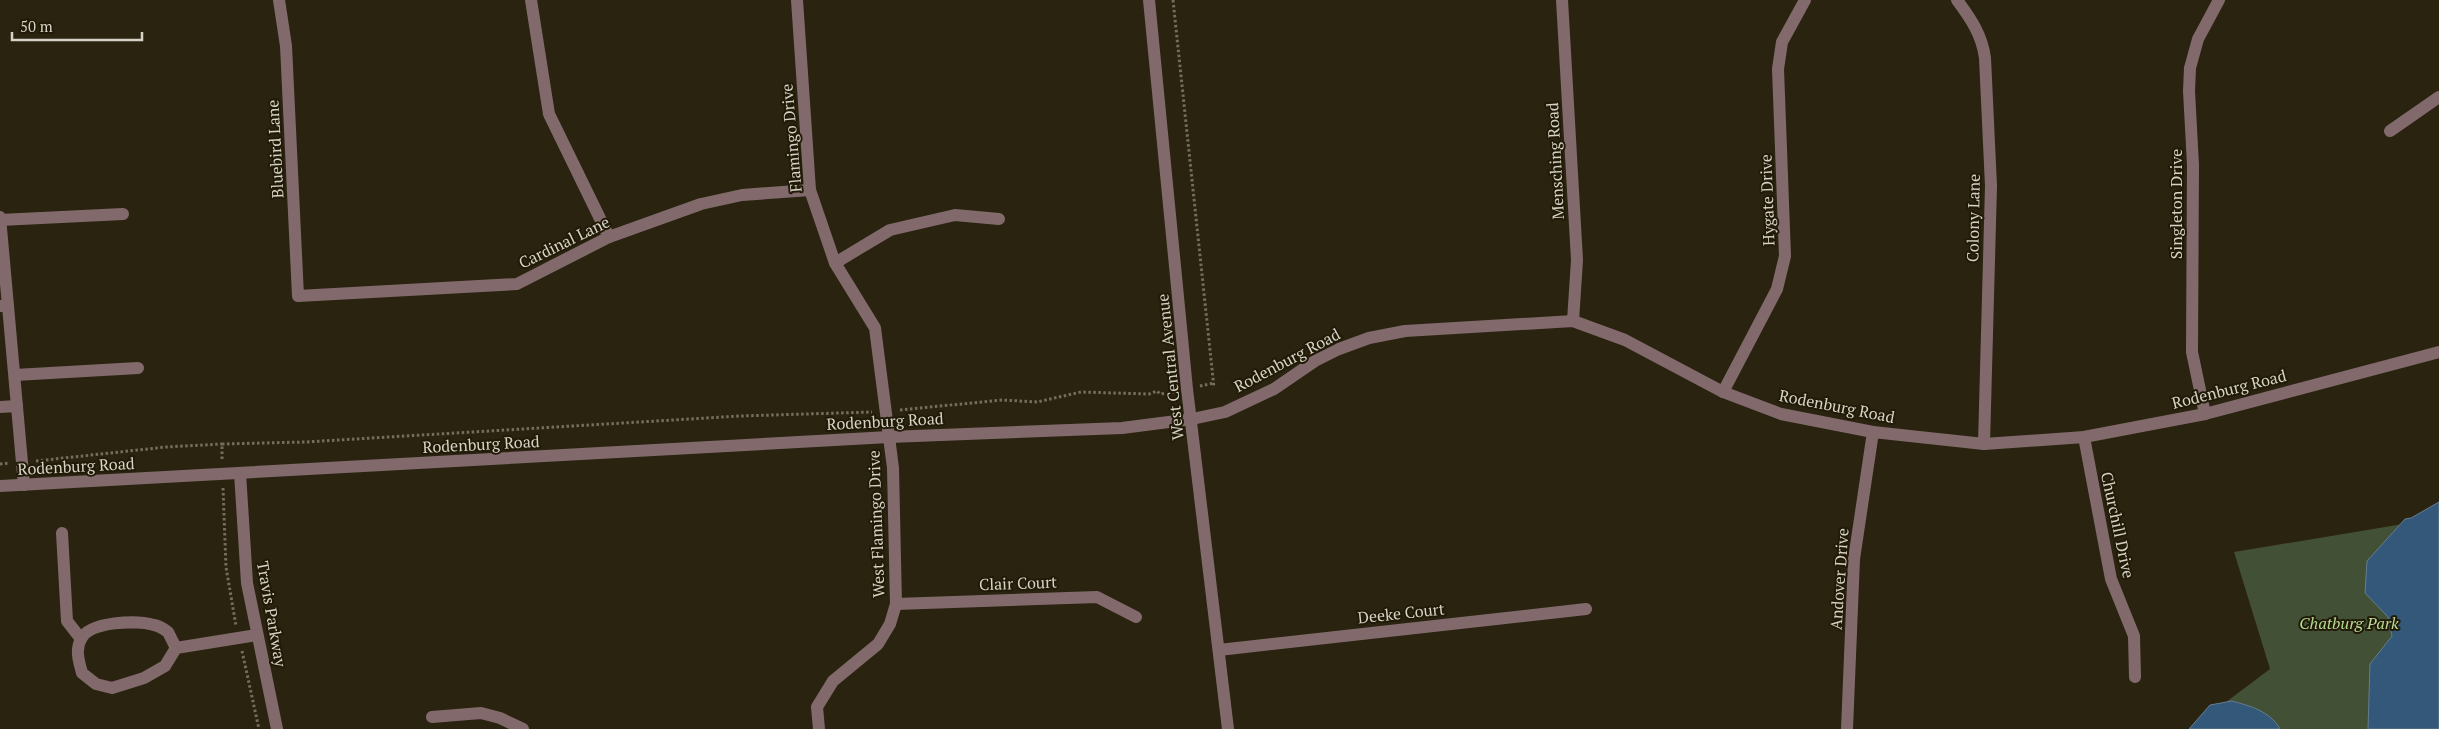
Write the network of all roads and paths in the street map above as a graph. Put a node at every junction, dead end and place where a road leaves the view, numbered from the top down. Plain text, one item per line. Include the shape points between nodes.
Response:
1 (279, 0) edge
2 (531, 0) edge
3 (796, 0) edge
4 (1149, 0) edge
5 (1173, 0) edge
6 (1562, 0) edge
7 (1805, 0) edge
8 (1957, 0) edge
9 (2219, 0) edge
10 (2439, 97) edge
11 (2390, 131) dead end
12 (810, 190) junction
13 (123, 214) dead end
14 (0, 218) edge
15 (999, 219) dead end
16 (609, 237) junction
17 (835, 263) junction
18 (298, 296) joint
19 (4, 306) edge
20 (1573, 320) junction
21 (2439, 352) edge
22 (138, 368) dead end
23 (15, 376) junction
24 (1214, 388) dead end
25 (1723, 392) junction
26 (1160, 394) dead end
27 (17, 406) junction
28 (0, 407) edge
29 (907, 408) dead end
30 (2205, 414) junction
31 (1192, 420) junction
32 (1873, 432) junction
33 (889, 437) junction
34 (2084, 437) junction
35 (222, 444) dead end
36 (1984, 444) junction
37 (47, 460) dead end
38 (240, 473) junction
39 (24, 485) junction
40 (0, 486) edge
41 (62, 533) dead end
42 (896, 604) junction
43 (1586, 609) dead end
44 (1136, 617) dead end
45 (257, 635) junction
46 (80, 639) junction
47 (176, 648) junction
48 (1219, 650) junction
49 (2135, 677) dead end
50 (432, 717) dead end
51 (277, 729) edge
52 (523, 729) edge
53 (820, 729) edge
54 (1228, 729) edge
55 (1847, 729) edge

1 - 18 street, Bluebird Lane via 286,46
2 - 16 street via 549,114
3 - 12 street, Flamingo Drive
4 - 31 street, West Central Avenue
5 - 24 path
6 - 20 street, Mensching Road via 1577,260
7 - 25 street, Hygate Drive via 1782,42 1778,69 1785,256 1777,289
8 - 36 street, Colony Lane via 1976,26 1985,58 1991,186
9 - 30 street, Singleton Drive via 2198,39 2190,68 2189,91 2193,165 2192,352
10 - 11 street
12 - 16 street, Cardinal Lane via 742,195 701,204
12 - 17 street, Flamingo Drive
13 - 14 street
14 - 19 street
15 - 17 street via 955,215 890,230
16 - 18 street, Cardinal Lane via 517,284
17 - 33 street, Flamingo Drive via 875,328
19 - 23 street
20 - 25 street, Rodenburg Road via 1653,353
20 - 31 street, Rodenburg Road via 1405,330 1369,338 1339,348 1274,389 1225,412
21 - 30 street, Rodenburg Road
22 - 23 street
23 - 27 street
25 - 32 street, Rodenburg Road via 1781,414
26 - 29 path via 1157,391 1150,394 1080,392 1038,402 1002,400
27 - 28 street
27 - 39 street
30 - 34 street, Rodenburg Road
31 - 33 street, Rodenburg Road via 1122,428
31 - 48 street, West Central Avenue
32 - 36 street, Rodenburg Road
32 - 55 street, Andover Drive via 1854,559
33 - 38 street, Rodenburg Road
33 - 42 street, West Flamingo Drive via 893,468
34 - 36 street, Rodenburg Road
34 - 49 street, Churchill Drive via 2111,579 2134,636
35 - 37 path
38 - 39 street, Rodenburg Road
38 - 45 street, Travis Parkway via 247,583
39 - 40 street, Rodenburg Road
41 - 46 street via 68,621
42 - 44 street, Clair Court via 1097,597
42 - 53 street, West Flamingo Drive via 890,624 878,644 833,681 817,707
43 - 48 street, Deeke Court
45 - 47 street
45 - 51 street, Travis Parkway
46 - 47 street via 88,629 107,623 153,624 168,632
46 - 47 street via 77,653 82,673 96,684 112,688 144,678 165,666
48 - 54 street, West Central Avenue
50 - 52 street via 481,713

